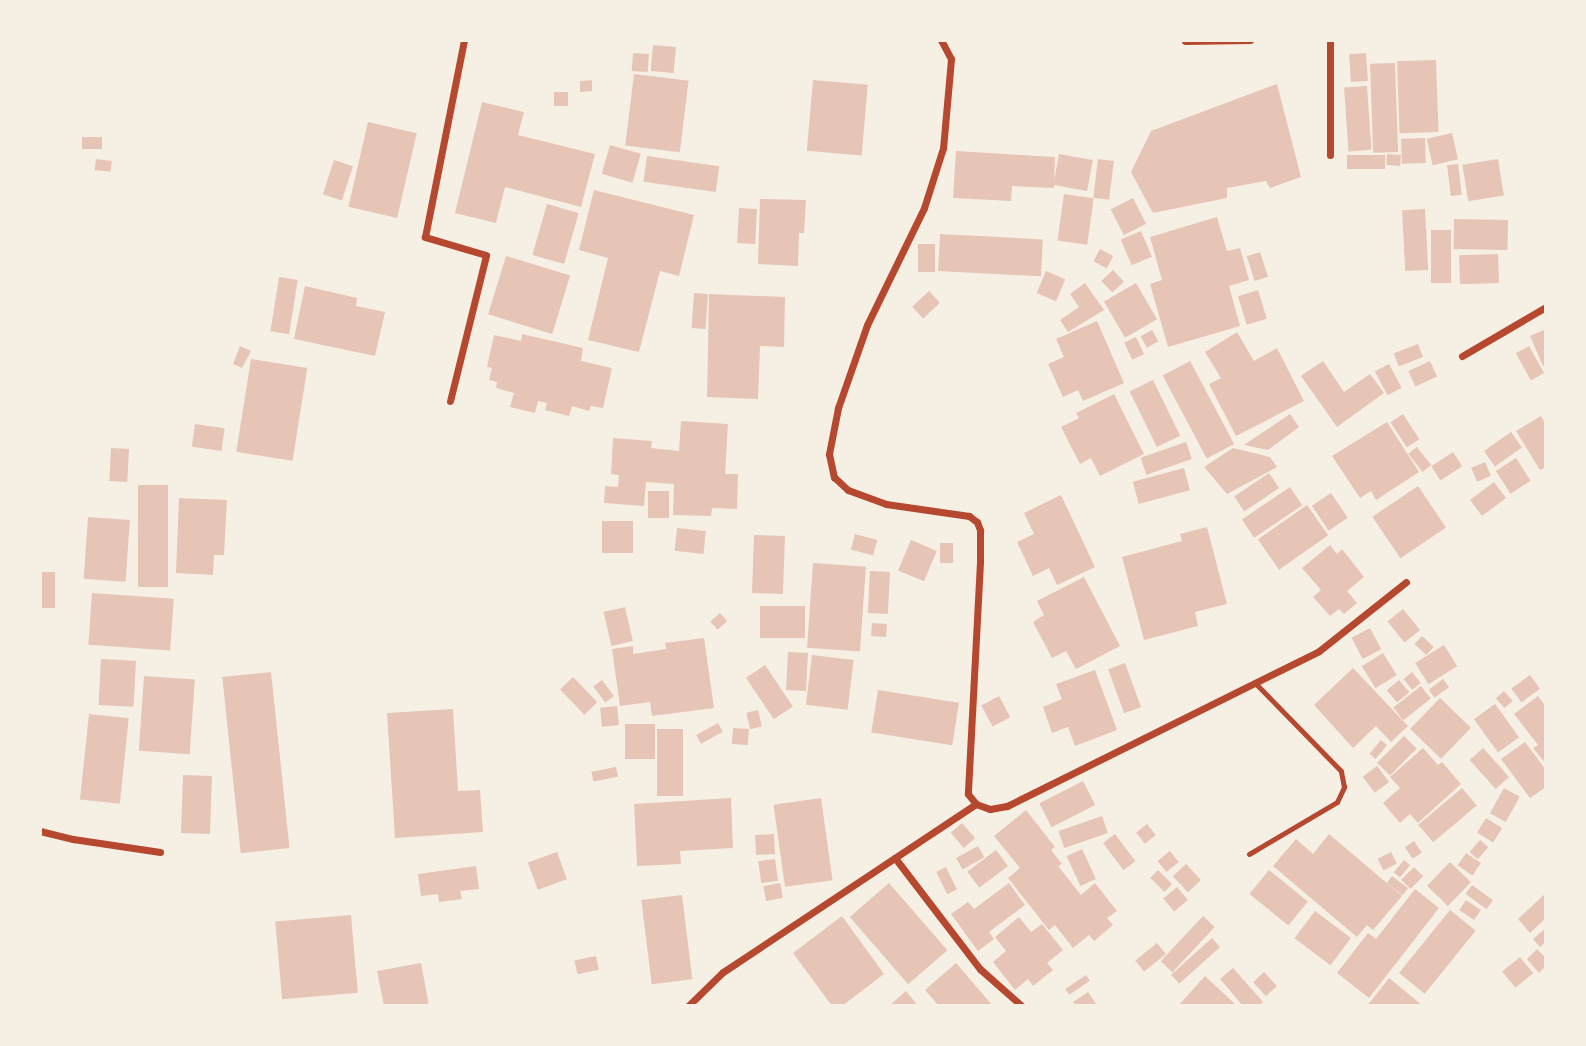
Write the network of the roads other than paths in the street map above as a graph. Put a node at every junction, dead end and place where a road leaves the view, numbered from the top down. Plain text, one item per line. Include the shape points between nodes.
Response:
1 (464, 40) edge
2 (941, 40) edge
3 (1250, 40) edge
4 (1329, 40) edge
5 (1185, 41) edge
6 (1330, 155) dead end
7 (1546, 307) edge
8 (1462, 356) dead end
9 (450, 401) dead end
10 (1406, 582) dead end
11 (1255, 683) junction
12 (976, 804) junction
13 (40, 831) edge
14 (160, 852) dead end
15 (1249, 854) dead end
16 (895, 858) junction
17 (688, 1006) edge
18 (1022, 1006) edge

1 - 9 street via 425,237 486,255
2 - 12 street via 951,59 943,148 924,208 867,325 838,408 828,454 834,477 849,491 886,504 969,516 977,522 980,562 968,794
3 - 5 street
4 - 6 street
7 - 8 street
10 - 11 street via 1319,651
11 - 12 street via 1007,806 990,810
11 - 15 lane via 1340,771 1344,787 1337,802
12 - 16 street
13 - 14 street
16 - 17 street via 723,972
16 - 18 street via 980,969

